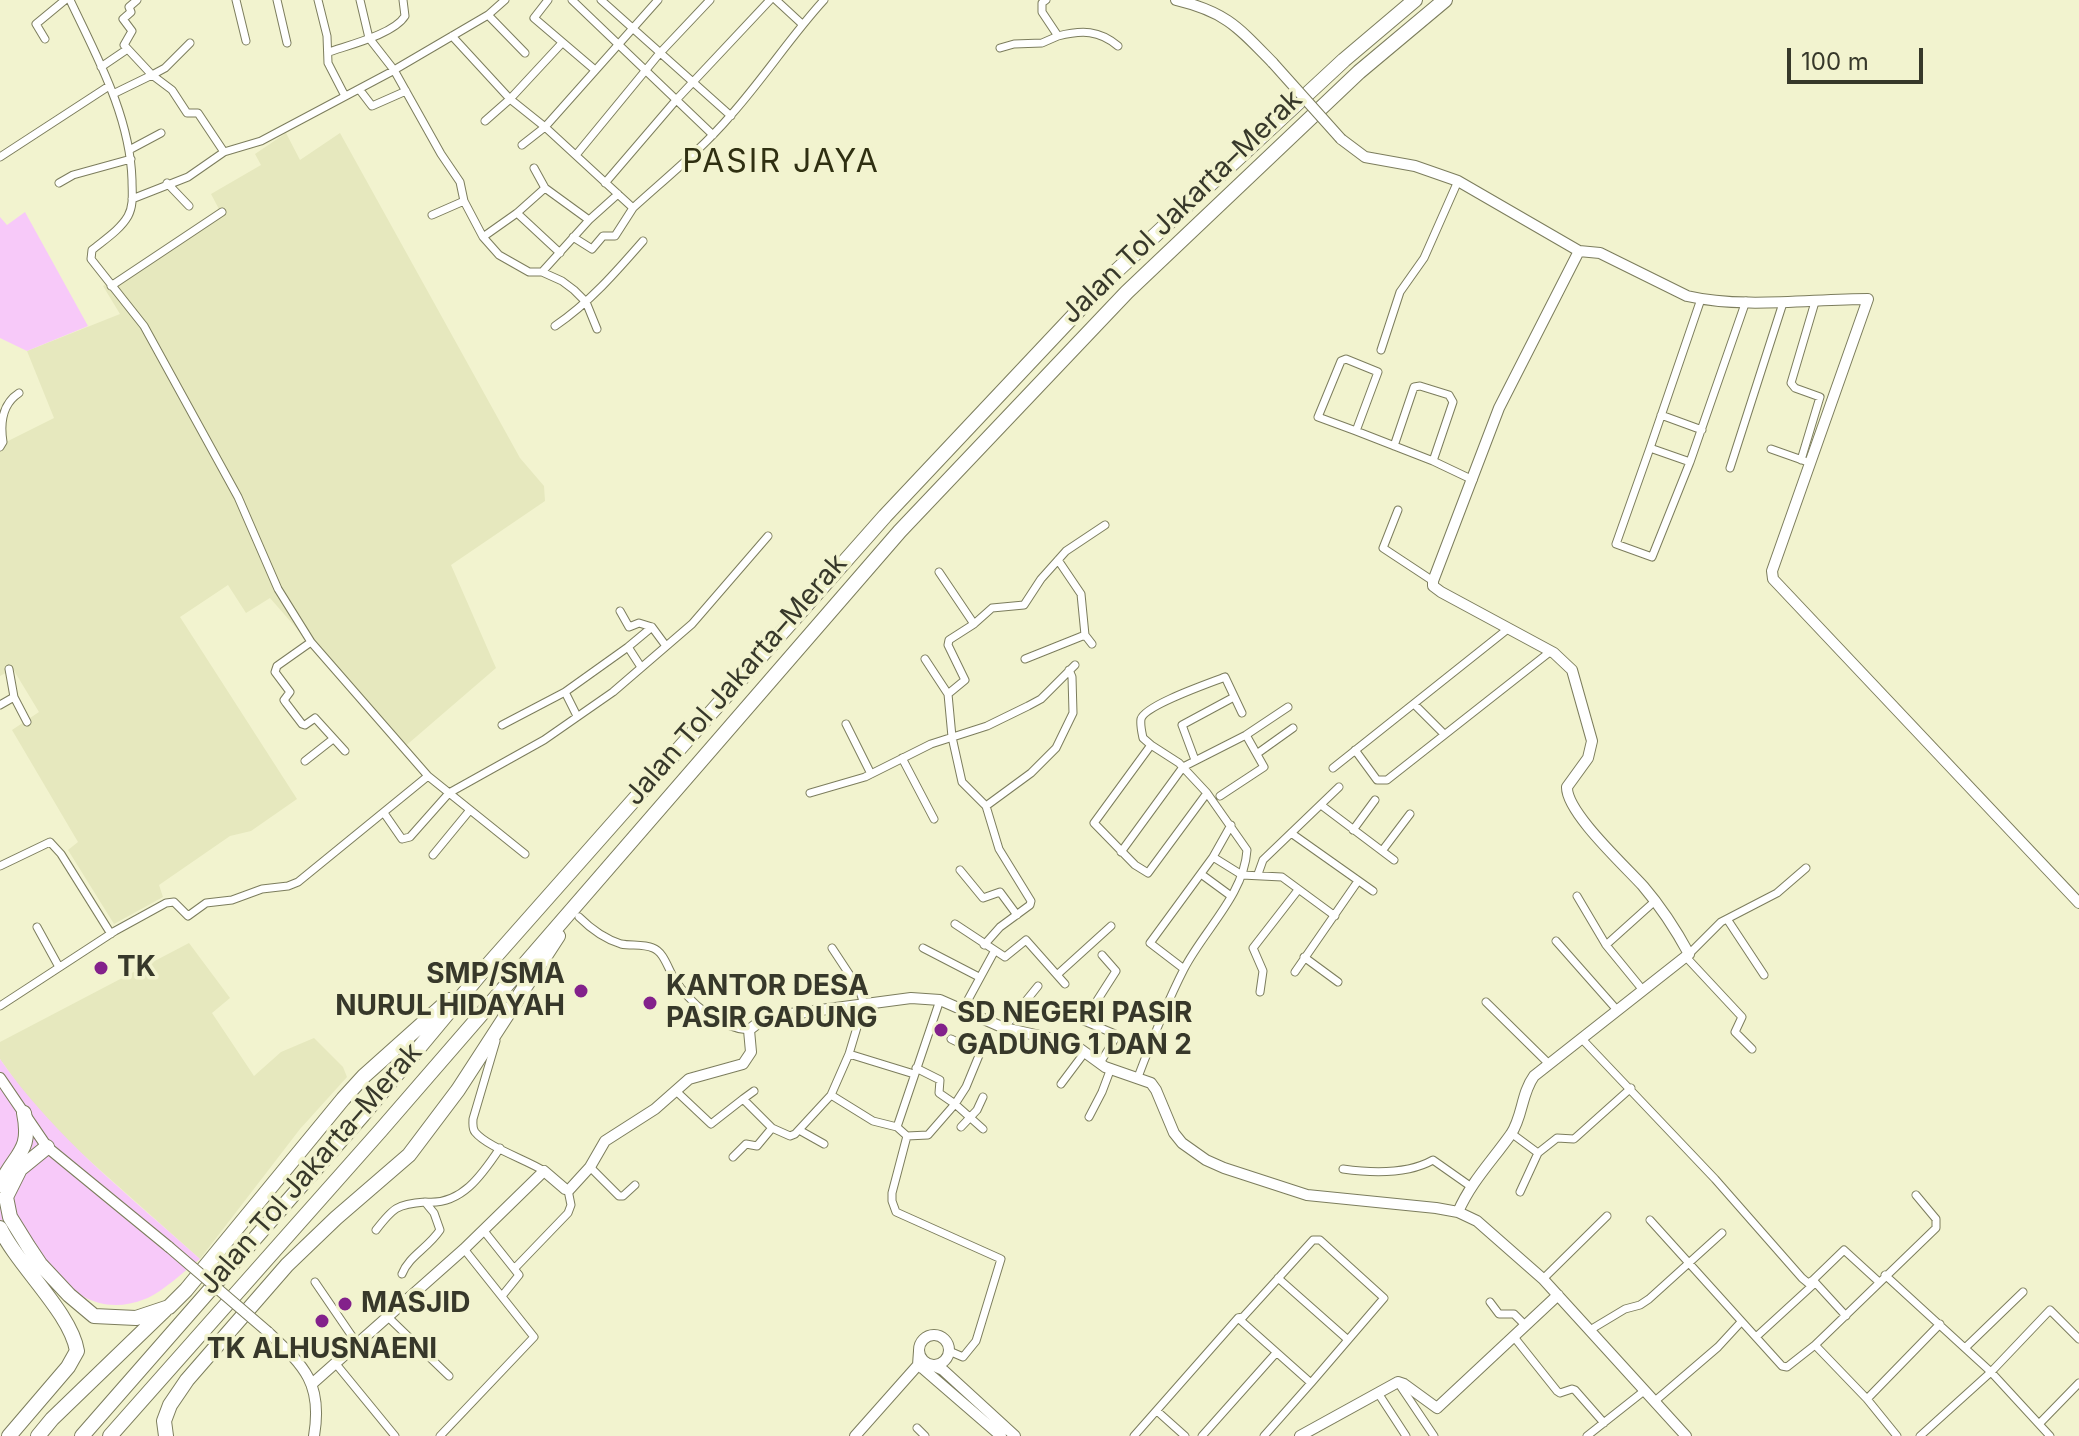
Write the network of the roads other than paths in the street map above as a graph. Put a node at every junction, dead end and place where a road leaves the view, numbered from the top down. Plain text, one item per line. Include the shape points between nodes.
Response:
1 (68, 0) edge
2 (137, 0) edge
3 (236, 0) edge
4 (277, 0) edge
5 (318, 0) edge
6 (360, 0) edge
7 (403, 0) edge
8 (505, 0) edge
9 (548, 0) edge
10 (572, 0) edge
11 (601, 0) edge
12 (658, 0) edge
13 (710, 0) edge
14 (770, 0) edge
15 (776, 0) edge
16 (824, 0) edge
17 (1046, 0) edge
18 (1176, 0) edge
19 (1415, 0) edge
20 (1445, 0) edge
21 (126, 4) edge
22 (488, 15) junction
23 (802, 24) junction
24 (632, 28) junction
25 (452, 36) junction
26 (1058, 36) junction
27 (369, 38) junction
28 (45, 39) dead end
29 (246, 41) dead end
30 (190, 43) dead end
31 (287, 43) dead end
32 (562, 43) junction
33 (619, 43) junction
34 (1118, 46) dead end
35 (1000, 48) dead end
36 (126, 50) junction
37 (329, 52) junction
38 (525, 53) dead end
39 (659, 54) junction
40 (101, 67) junction
41 (394, 70) junction
42 (595, 70) junction
43 (646, 70) junction
44 (152, 75) junction
45 (694, 81) junction
46 (359, 89) junction
47 (111, 90) junction
48 (406, 91) junction
49 (345, 96) junction
50 (510, 99) junction
51 (677, 99) junction
52 (731, 116) junction
53 (485, 121) dead end
54 (545, 127) junction
55 (161, 133) dead end
56 (713, 135) junction
57 (522, 145) dead end
58 (131, 149) junction
59 (224, 152) junction
60 (576, 155) junction
61 (0, 157) edge
62 (131, 159) junction
63 (534, 168) dead end
64 (1458, 181) junction
65 (59, 183) dead end
66 (167, 183) junction
67 (605, 183) junction
68 (545, 188) junction
69 (618, 194) junction
70 (132, 199) junction
71 (464, 201) junction
72 (189, 206) dead end
73 (633, 208) junction
74 (222, 212) dead end
75 (517, 213) junction
76 (432, 215) dead end
77 (589, 220) junction
78 (483, 237) junction
79 (573, 237) junction
80 (643, 241) dead end
81 (1579, 251) junction
82 (560, 253) junction
83 (542, 272) junction
84 (111, 286) junction
85 (1701, 299) junction
86 (1746, 301) junction
87 (586, 302) junction
88 (1815, 302) junction
89 (1783, 303) junction
90 (555, 326) dead end
91 (597, 329) dead end
92 (1381, 350) dead end
93 (19, 393) dead end
94 (1661, 415) junction
95 (1702, 430) junction
96 (1356, 431) junction
97 (1394, 446) junction
98 (0, 447) edge
99 (1650, 448) junction
100 (1771, 449) dead end
101 (1433, 461) junction
102 (1690, 462) junction
103 (1806, 462) junction
104 (1730, 468) dead end
105 (1473, 480) junction
106 (1398, 510) dead end
107 (1105, 525) dead end
108 (768, 536) dead end
109 (1058, 560) junction
110 (939, 572) dead end
111 (1433, 581) junction
112 (620, 611) dead end
113 (974, 624) junction
114 (652, 627) junction
115 (1509, 628) junction
116 (1085, 635) junction
117 (311, 642) junction
118 (1092, 644) dead end
119 (666, 646) junction
120 (628, 647) junction
121 (1551, 651) junction
122 (925, 659) dead end
123 (1025, 659) dead end
124 (641, 667) junction
125 (9, 669) dead end
126 (565, 692) junction
127 (948, 694) junction
128 (14, 697) junction
129 (1234, 697) junction
130 (1414, 704) junction
131 (0, 705) edge
132 (1288, 707) dead end
133 (1242, 713) dead end
134 (577, 716) junction
135 (27, 722) dead end
136 (846, 724) dead end
137 (502, 725) dead end
138 (1293, 728) dead end
139 (1444, 734) junction
140 (1246, 735) junction
141 (952, 737) junction
142 (333, 739) junction
143 (1151, 745) junction
144 (1355, 750) junction
145 (345, 751) dead end
146 (1258, 753) junction
147 (902, 758) junction
148 (1194, 760) junction
149 (305, 761) dead end
150 (1184, 766) junction
151 (1333, 768) dead end
152 (871, 774) junction
153 (428, 776) junction
154 (1339, 787) dead end
155 (449, 793) junction
156 (810, 793) dead end
157 (1207, 793) junction
158 (1220, 796) dead end
159 (1375, 800) dead end
160 (1321, 805) junction
161 (986, 806) junction
162 (470, 810) junction
163 (384, 813) junction
164 (1410, 814) dead end
165 (934, 819) dead end
166 (1231, 825) junction
167 (1353, 830) junction
168 (1291, 833) junction
169 (1382, 851) junction
170 (1121, 852) junction
171 (525, 854) dead end
172 (433, 855) dead end
173 (1213, 857) junction
174 (1394, 860) dead end
175 (0, 866) edge
176 (1806, 868) dead end
177 (960, 870) dead end
178 (1201, 874) junction
179 (1257, 874) junction
180 (1244, 875) junction
181 (1358, 881) junction
182 (1298, 890) junction
183 (1373, 891) dead end
184 (1231, 896) junction
185 (1577, 896) dead end
186 (1655, 901) junction
187 (2079, 903) edge
188 (575, 914) junction
189 (1017, 915) junction
190 (1335, 916) junction
191 (1727, 919) junction
192 (955, 924) dead end
193 (1111, 926) dead end
194 (37, 927) dead end
195 (111, 934) junction
196 (1556, 941) dead end
197 (984, 945) junction
198 (1606, 945) junction
199 (832, 948) dead end
200 (923, 948) dead end
201 (994, 952) junction
202 (1102, 955) dead end
203 (1688, 955) junction
204 (1304, 957) junction
205 (487, 966) junction
206 (59, 967) junction
207 (1184, 969) junction
208 (1295, 972) dead end
209 (1058, 974) junction
210 (1764, 975) dead end
211 (979, 977) junction
212 (1338, 982) dead end
213 (1065, 984) dead end
214 (1038, 986) dead end
215 (1642, 989) junction
216 (1260, 992) dead end
217 (940, 1000) junction
218 (1486, 1002) dead end
219 (864, 1004) junction
220 (0, 1006) edge
221 (963, 1009) junction
222 (1617, 1010) junction
223 (503, 1020) junction
224 (1004, 1028) junction
225 (749, 1030) junction
226 (1581, 1038) junction
227 (951, 1039) dead end
228 (1752, 1049) dead end
229 (1085, 1052) junction
230 (849, 1054) junction
231 (1100, 1063) junction
232 (1548, 1063) junction
233 (1111, 1068) junction
234 (915, 1071) junction
235 (1138, 1077) junction
236 (0, 1078) edge
237 (1061, 1084) dead end
238 (1631, 1088) junction
239 (676, 1091) junction
240 (754, 1091) dead end
241 (831, 1095) junction
242 (983, 1097) dead end
243 (743, 1099) junction
244 (955, 1104) junction
245 (24, 1113) junction
246 (970, 1117) junction
247 (1089, 1117) dead end
248 (897, 1127) junction
249 (961, 1127) dead end
250 (772, 1128) junction
251 (983, 1129) dead end
252 (799, 1130) junction
253 (1511, 1133) junction
254 (907, 1136) junction
255 (824, 1144) dead end
256 (47, 1147) junction
257 (500, 1148) junction
258 (1538, 1153) junction
259 (733, 1157) dead end
260 (590, 1167) junction
261 (1343, 1169) dead end
262 (543, 1170) junction
263 (0, 1185) edge
264 (635, 1185) dead end
265 (1470, 1186) junction
266 (568, 1190) junction
267 (1520, 1192) dead end
268 (1916, 1195) dead end
269 (425, 1202) junction
270 (1458, 1212) junction
271 (1607, 1216) dead end
272 (1650, 1220) dead end
273 (0, 1228) edge
274 (376, 1230) dead end
275 (484, 1231) junction
276 (1722, 1233) dead end
277 (464, 1249) junction
278 (1689, 1264) junction
279 (515, 1268) junction
280 (402, 1274) dead end
281 (1885, 1275) junction
282 (1278, 1278) junction
283 (1543, 1279) junction
284 (315, 1282) dead end
285 (1814, 1282) junction
286 (1879, 1282) junction
287 (2023, 1292) dead end
288 (1558, 1295) junction
289 (502, 1296) junction
290 (1490, 1302) dead end
291 (169, 1307) junction
292 (1846, 1316) junction
293 (389, 1318) junction
294 (1238, 1318) junction
295 (1741, 1322) junction
296 (1940, 1324) junction
297 (1526, 1326) junction
298 (1590, 1330) junction
299 (1514, 1337) junction
300 (1756, 1337) junction
301 (1347, 1339) junction
302 (2079, 1339) edge
303 (358, 1345) junction
304 (1815, 1345) junction
305 (1965, 1348) junction
306 (949, 1351) junction
307 (1276, 1353) junction
308 (336, 1364) junction
309 (924, 1366) junction
310 (1991, 1372) junction
311 (449, 1376) dead end
312 (1398, 1382) junction
313 (313, 1383) junction
314 (1311, 1383) junction
315 (2079, 1383) edge
316 (1644, 1391) junction
317 (1378, 1393) junction
318 (1867, 1399) junction
319 (1655, 1401) junction
320 (1433, 1406) junction
321 (1157, 1411) junction
322 (1424, 1418) junction
323 (1604, 1423) junction
324 (2039, 1424) junction
325 (917, 1428) dead end
326 (1004, 1433) edge
327 (9, 1436) edge
328 (38, 1436) edge
329 (82, 1436) edge
330 (110, 1436) edge
331 (166, 1436) edge
332 (314, 1436) edge
333 (395, 1436) edge
334 (440, 1436) edge
335 (855, 1436) edge
336 (925, 1436) edge
337 (1134, 1436) edge
338 (1185, 1436) edge
339 (1202, 1436) edge
340 (1264, 1436) edge
341 (1300, 1436) edge
342 (1406, 1436) edge
343 (1434, 1436) edge
344 (1587, 1436) edge
345 (1686, 1436) edge
346 (1897, 1436) edge
347 (1920, 1436) edge
348 (2050, 1436) edge

1 - 28 street via 36,24
1 - 40 street
2 - 21 street
3 - 29 street
4 - 31 street
5 - 37 street
6 - 27 street
7 - 27 street via 401,23
8 - 22 street
9 - 32 street via 533,17
10 - 33 street
11 - 24 street
12 - 24 street
13 - 39 street
14 - 45 street
15 - 23 street
16 - 23 street
17 - 26 street via 1042,12
18 - 64 street, bridge via 1236,24 1341,139 1365,157
19 - 205 highway, Jalan Tol Jakarta–Merak via 1111,276 885,516
20 - 188 highway, Jalan Tol Jakarta–Merak via 1359,72 1127,292 900,531
21 - 36 street via 131,12 123,19 132,31 124,43
22 - 25 street
22 - 38 street
23 - 52 street
24 - 33 street
24 - 39 street
25 - 41 street
25 - 50 street
26 - 34 street via 1094,32
26 - 35 street
27 - 37 street
27 - 41 street
30 - 44 street
32 - 42 street
32 - 50 street
33 - 42 street
33 - 43 street
36 - 40 street
36 - 44 street
37 - 49 street via 328,63
39 - 43 street
39 - 45 street
40 - 47 street
41 - 46 street
41 - 48 street
42 - 54 street
43 - 51 street
43 - 60 street
44 - 47 street
44 - 59 street via 172,90 187,113 198,113
45 - 51 street
45 - 52 street
46 - 48 street via 372,106
46 - 49 street
47 - 58 street
47 - 61 street
48 - 71 street via 460,182
49 - 59 street via 261,141
50 - 53 street
50 - 54 street
51 - 56 street
51 - 67 street
52 - 56 street
54 - 57 street
54 - 60 street
55 - 58 street
56 - 73 street
58 - 62 street
59 - 66 street via 188,177
60 - 67 street
62 - 65 street
62 - 70 street
63 - 68 street
64 - 81 street
64 - 92 street via 1424,258 1400,292
66 - 70 street
66 - 72 street
67 - 69 street
68 - 75 street
68 - 77 street
69 - 73 street
69 - 77 street
70 - 84 street via 123,224 90,255
71 - 76 street
71 - 78 street
73 - 79 street via 615,236 603,236 592,249
74 - 84 street
75 - 78 street
75 - 82 street
77 - 79 street
78 - 83 street via 499,255 529,272
79 - 82 street
80 - 87 street
81 - 85 street via 1600,253
81 - 105 street via 1499,408
82 - 83 street
83 - 87 street
84 - 117 street via 144,326 238,497 278,589
85 - 86 street
85 - 94 street
86 - 89 street
86 - 95 street
87 - 90 street
87 - 91 street
88 - 89 street
88 - 103 street via 1791,383 1820,397
88 - 103 street via 1868,299
89 - 104 street
93 - 98 street via 5,405
94 - 95 street
94 - 99 street
95 - 102 street
96 - 96 street via 1318,417 1344,359 1378,372
96 - 97 street
97 - 101 street
97 - 101 street via 1414,387 1449,395 1453,402
99 - 102 street
99 - 102 street via 1616,541 1619,547 1655,555
100 - 103 street
101 - 105 street
103 - 187 street via 1772,571 1774,582
105 - 111 street
106 - 111 street via 1383,548
107 - 109 street
108 - 119 street via 692,624
109 - 113 street via 1024,605 992,608
109 - 116 street via 1081,594
110 - 113 street
111 - 115 street via 1441,592
112 - 114 street via 629,627
113 - 127 street via 948,642 965,680
114 - 119 street
114 - 120 street
115 - 121 street
115 - 130 street
116 - 118 street
116 - 123 street
117 - 142 street via 275,672 290,692 284,700 302,724 315,718
117 - 153 street
119 - 124 street
120 - 124 street
120 - 126 street
121 - 139 street
121 - 186 street via 1572,670 1591,732 1590,753 1567,787 1568,798
122 - 127 street
124 - 134 street
125 - 128 street
126 - 134 street
126 - 137 street
127 - 141 street
128 - 131 street
128 - 135 street
129 - 133 street
129 - 143 street via 1225,676 1161,703 1141,718 1143,738
129 - 148 street via 1182,725
130 - 139 street
130 - 144 street
132 - 140 street
134 - 155 street
136 - 152 street
138 - 146 street
139 - 144 street via 1383,781
140 - 146 street
140 - 148 street
141 - 147 street
141 - 161 street via 962,782
141 - 161 street via 1034,703 1072,667 1073,713 1056,748
142 - 145 street
142 - 149 street
143 - 150 street
143 - 170 street via 1094,823
144 - 151 street
146 - 158 street via 1264,767
147 - 152 street
147 - 165 street
148 - 150 street
150 - 157 street
150 - 170 street
152 - 156 street
153 - 155 street
153 - 163 street
154 - 160 street
155 - 162 street
155 - 163 street via 405,839
157 - 166 street
157 - 170 street via 1148,873
159 - 167 street
160 - 167 street
160 - 168 street
161 - 189 street via 999,849 1031,901
162 - 171 street
162 - 172 street
163 - 195 street via 292,885 206,903 188,916 170,901
164 - 169 street
166 - 173 street
166 - 180 street via 1247,850
167 - 169 street
168 - 179 street via 1263,860
168 - 181 street
169 - 174 street
173 - 178 street
173 - 180 street
175 - 195 street via 50,842
176 - 191 street via 1777,893
177 - 189 street via 983,898 1000,892
178 - 184 street
178 - 207 street via 1150,943
179 - 180 street
179 - 182 street via 1278,876
180 - 184 street
181 - 183 street
181 - 190 street
182 - 190 street
182 - 216 street via 1253,948 1263,971
184 - 207 street
185 - 198 street
186 - 198 street
186 - 203 street
188 - 223 highway
188 - 225 street via 621,944 653,948 692,1001 731,1027
188 - 330 highway, Jalan Tol Jakarta–Merak
189 - 197 street
190 - 204 street
191 - 203 street
191 - 210 street
192 - 197 street
193 - 209 street
194 - 206 street
195 - 206 street
196 - 222 street
197 - 201 street
198 - 215 street
199 - 219 street
200 - 211 street
201 - 209 street via 1007,957 1026,940
201 - 211 street
202 - 231 street via 1116,971 1084,1021 1115,1034
203 - 215 street
203 - 228 street via 1742,1017 1735,1032
204 - 208 street
204 - 212 street
205 - 291 highway via 364,1076
205 - 329 highway, Jalan Tol Jakarta–Merak
206 - 220 street
207 - 235 street
209 - 213 street
211 - 221 street
214 - 224 street
215 - 222 street
217 - 219 street
217 - 221 street
217 - 234 street
218 - 232 street
219 - 225 street via 783,1015
219 - 230 street
221 - 224 street
222 - 226 street
223 - 257 street via 473,1119 475,1132
223 - 331 highway via 409,1155 287,1265 187,1380 170,1405
224 - 229 street via 1066,1041
225 - 239 street via 751,1052 743,1064 689,1079
226 - 232 street
226 - 238 street
227 - 244 street via 978,1050 980,1056
229 - 231 street
229 - 237 street
230 - 234 street
230 - 241 street
231 - 233 street
232 - 253 street via 1529,1083
233 - 235 street
233 - 247 street
234 - 244 street via 940,1080 939,1093
234 - 248 street
235 - 270 street via 1154,1086 1182,1143 1224,1168 1307,1195
236 - 245 street
238 - 258 street via 1574,1139 1557,1138
238 - 285 street via 1802,1278
239 - 243 street via 711,1124
239 - 260 street via 605,1141
240 - 243 street
241 - 248 street via 873,1121
241 - 252 street
242 - 246 street
243 - 250 street
244 - 246 street
244 - 254 street via 928,1135
245 - 256 street
245 - 263 highway via 27,1143
246 - 249 street
246 - 251 street
248 - 254 street
250 - 252 street via 790,1136
250 - 259 street via 757,1146 746,1144
252 - 255 street
253 - 258 street
253 - 265 street
254 - 306 street via 892,1193 896,1212 1001,1258 976,1341 963,1357
256 - 291 highway via 20,1169 6,1197 10,1217 40,1264 94,1316 136,1318
256 - 313 street, bridge via 268,1332 300,1362
257 - 262 street
257 - 269 street via 456,1197
258 - 267 street
260 - 264 street via 619,1196
260 - 266 street
261 - 265 street via 1389,1171 1435,1160
262 - 266 street
262 - 275 street
265 - 270 street
266 - 279 street via 568,1213
268 - 281 street via 1938,1225
269 - 274 street via 395,1207
269 - 280 street via 440,1230 406,1262
270 - 283 street via 1477,1221
271 - 283 street
272 - 278 street
273 - 327 highway via 77,1351
275 - 277 street
275 - 279 street
276 - 278 street
277 - 289 street
277 - 293 street
278 - 295 street
278 - 298 street via 1640,1305
279 - 289 street via 519,1279
281 - 286 street
281 - 296 street
282 - 294 street
282 - 301 street
282 - 301 street via 1317,1239 1382,1295 1383,1301
283 - 288 street
284 - 303 street
285 - 286 street via 1844,1250
285 - 292 street
285 - 300 street
286 - 292 street
287 - 305 street
288 - 297 street
288 - 298 street
289 - 334 street via 533,1334 533,1342
290 - 297 street via 1499,1314 1514,1314
291 - 328 highway
292 - 304 street
293 - 303 street
293 - 311 street
294 - 307 street
294 - 321 street
295 - 300 street
295 - 319 street
296 - 305 street
296 - 318 street
297 - 299 street
298 - 316 street
299 - 320 street via 1437,1408
299 - 323 street via 1557,1391 1577,1392
300 - 304 street via 1784,1367
301 - 314 street
302 - 310 street via 2050,1310
303 - 308 street
304 - 318 street
305 - 310 street
306 - 309 street via 945,1360
306 - 309 street via 934,1335 922,1342
307 - 314 street
307 - 339 street
308 - 313 street
308 - 333 street
309 - 326 street
309 - 335 street
310 - 324 street
310 - 347 street
312 - 317 street
312 - 320 street
312 - 322 street
313 - 332 street
314 - 340 street
315 - 324 street
316 - 319 street
316 - 323 street
317 - 341 street
317 - 342 street
318 - 346 street
319 - 345 street
320 - 322 street
321 - 337 street
321 - 338 street
322 - 343 street
323 - 344 street
324 - 348 street
325 - 336 street

